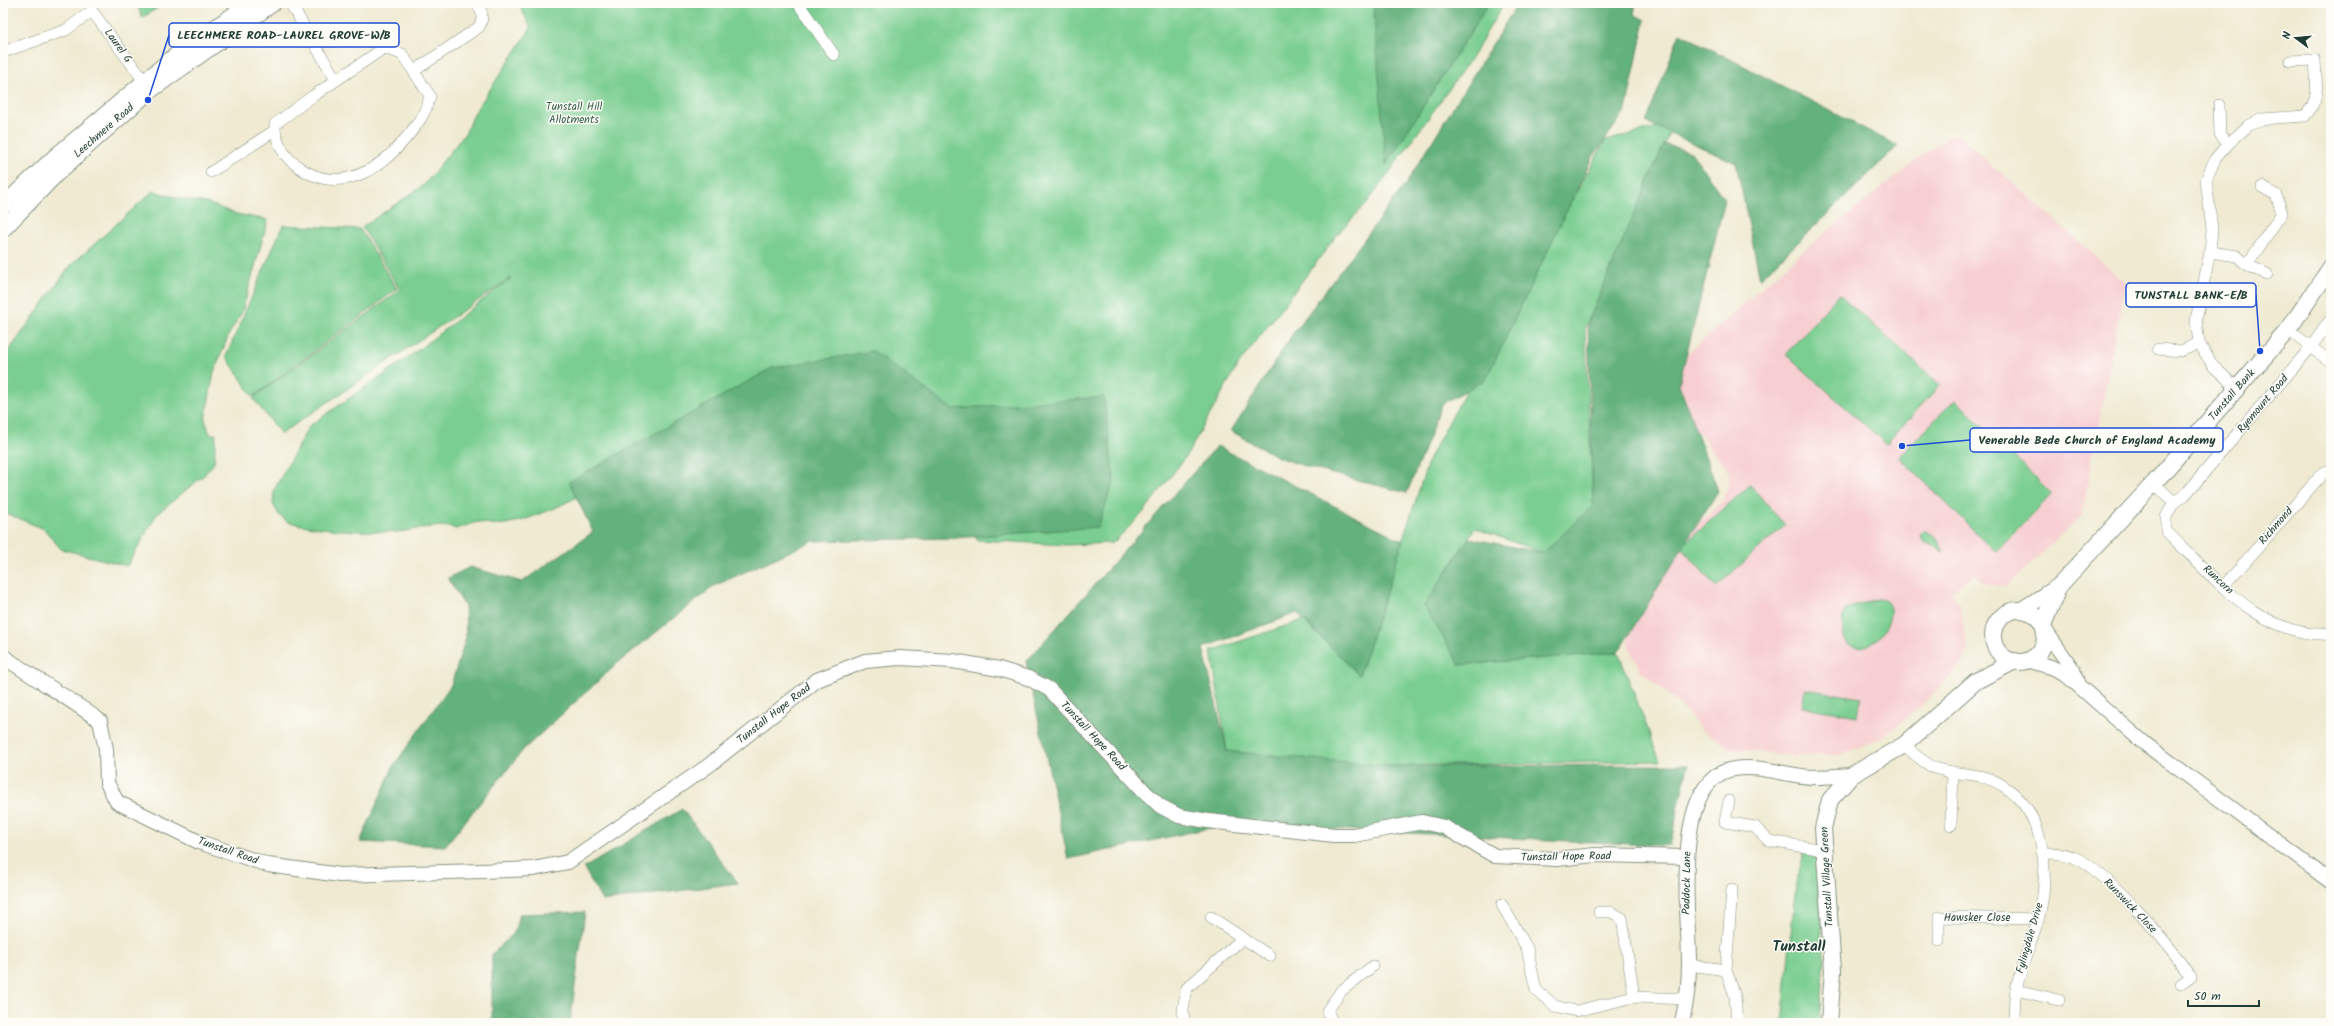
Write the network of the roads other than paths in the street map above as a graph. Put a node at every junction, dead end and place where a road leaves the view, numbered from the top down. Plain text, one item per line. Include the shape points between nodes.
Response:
1 (252, 3) edge
2 (273, 3) edge
3 (290, 3) edge
4 (476, 3) edge
5 (798, 3) edge
6 (92, 7) edge
7 (3, 52) edge
8 (834, 55) dead end
9 (2290, 61) dead end
10 (414, 71) junction
11 (336, 80) junction
12 (147, 86) junction
13 (2219, 105) dead end
14 (274, 131) junction
15 (2228, 144) junction
16 (211, 172) dead end
17 (2262, 187) dead end
18 (3, 206) edge
19 (3, 229) edge
20 (2210, 252) junction
21 (2247, 265) junction
22 (2331, 267) edge
23 (2267, 274) dead end
24 (2331, 319) edge
25 (2288, 330) junction
26 (2199, 343) junction
27 (2311, 347) junction
28 (2158, 349) dead end
29 (2331, 362) edge
30 (2237, 388) junction
31 (2331, 471) edge
32 (2154, 483) junction
33 (2174, 502) junction
34 (2059, 586) junction
35 (2224, 586) junction
36 (2022, 610) junction
37 (2044, 628) junction
38 (2331, 634) edge
39 (1996, 647) junction
40 (3, 656) edge
41 (2021, 661) junction
42 (1976, 681) junction
43 (2078, 684) junction
44 (1904, 745) junction
45 (1953, 772) junction
46 (1852, 775) junction
47 (1812, 777) junction
48 (1835, 792) junction
49 (1729, 801) dead end
50 (1951, 825) dead end
51 (1824, 850) junction
52 (2043, 853) junction
53 (1686, 857) junction
54 (546, 866) joint
55 (2331, 882) edge
56 (1732, 889) dead end
57 (1502, 905) dead end
58 (1599, 912) dead end
59 (1211, 917) dead end
60 (2038, 919) junction
61 (1243, 938) junction
62 (1939, 941) dead end
63 (1270, 956) dead end
64 (1689, 965) junction
65 (1372, 966) dead end
66 (1726, 970) junction
67 (2181, 984) dead end
68 (2016, 990) junction
69 (1634, 997) junction
70 (1687, 999) junction
71 (2059, 1000) dead end
72 (1184, 1023) edge
73 (1333, 1023) edge
74 (1682, 1023) edge
75 (1737, 1023) edge
76 (1829, 1023) edge
77 (2013, 1023) edge

1 - 12 main road, Leechmere Road via 185,48
2 - 12 main road, Leechmere Road
3 - 11 street
4 - 10 street via 482,11 483,19 478,27
5 - 8 street
6 - 7 street via 66,30
6 - 12 street, Laurel G
9 - 15 street via 2315,60 2317,95 2314,107 2306,116 2262,119 2248,126
10 - 11 street via 402,54 384,48
10 - 14 street via 430,96 427,109 395,151 372,170 350,178 313,175 285,155
11 - 14 street via 275,124
12 - 18 main road, Leechmere Road via 54,158
12 - 19 main road, Leechmere Road
13 - 15 street via 2220,134
14 - 16 street
15 - 20 street via 2215,159 2206,180 2212,228
17 - 21 street via 2276,195 2282,213
20 - 21 street via 2237,256
20 - 26 street via 2196,320
21 - 23 street
22 - 25 main road, Tunstall Bank
24 - 27 street, Ryemount Road
25 - 27 street
25 - 30 main road, Tunstall Bank
26 - 28 street via 2181,351
26 - 30 street via 2213,366
27 - 29 street
27 - 33 street, Ryemount Road via 2185,495
30 - 32 main road, Tunstall Bank
31 - 35 street, Richmond via 2324,472
32 - 33 street
32 - 34 main road, Tunstall Bank
33 - 35 street, Runcorn via 2166,517 2166,531
34 - 36 main road, Tunstall Bank
34 - 37 main road, Tunstall Bank
35 - 38 street, Runcorn via 2254,612 2274,624 2298,631
36 - 37 main road via 2038,618
36 - 39 main road via 2012,610 2003,615 1995,626 1993,635
37 - 41 main road via 2044,643 2038,653
37 - 43 street via 2073,670
39 - 41 main road via 2001,654
39 - 42 main road, Tunstall Village Green via 1989,664
40 - 54 street, Tunstall Road via 100,721 106,748 107,783 117,802 199,842 268,865 340,875 482,871
41 - 42 main road, Tunstall Village Green
41 - 43 street via 2051,666
42 - 44 main road, Tunstall Village Green
43 - 55 street via 2144,744
44 - 45 street, Fylingdale Drive via 1924,762
44 - 46 main road, Tunstall Village Green
45 - 50 street
45 - 52 street, Fylingdale Drive via 1984,777 2006,787 2031,813
46 - 47 street, Paddock Lane
46 - 48 main road, Tunstall Village Green
47 - 48 street, Paddock Lane
47 - 53 street, Paddock Lane via 1742,768 1728,770 1715,776 1700,795
48 - 51 main road, Tunstall Village Green via 1825,817
49 - 51 street via 1725,822 1755,827 1769,841
51 - 76 main road, Tunstall Village Green via 1833,971
52 - 60 street, Fylingdale Drive via 2043,887
52 - 67 street, Runswick Close via 2066,854 2082,861 2119,892 2179,958 2191,977
53 - 54 street, Tunstall Hope Road via 1595,855 1557,859 1495,856 1444,827 1422,822 1354,835 1334,835 1179,816 1160,806 1145,792 1049,689 999,669 953,661 900,658 865,661 817,680 708,766 568,862
53 - 64 street, Paddock Lane
56 - 66 street
57 - 69 street via 1527,948 1536,990 1555,1006 1576,1011
58 - 69 street via 1611,912 1622,918
59 - 61 street
60 - 62 street, Hawsker Close via 1939,917
60 - 68 street, Fylingdale Drive
61 - 63 street
61 - 72 street via 1187,988 1183,1009
64 - 66 street
64 - 70 street, Paddock Lane
65 - 73 street via 1341,991 1327,1011
66 - 75 street via 1735,996
68 - 71 street
68 - 77 street, Fylingdale Drive
69 - 70 street
70 - 74 street, Paddock Lane

